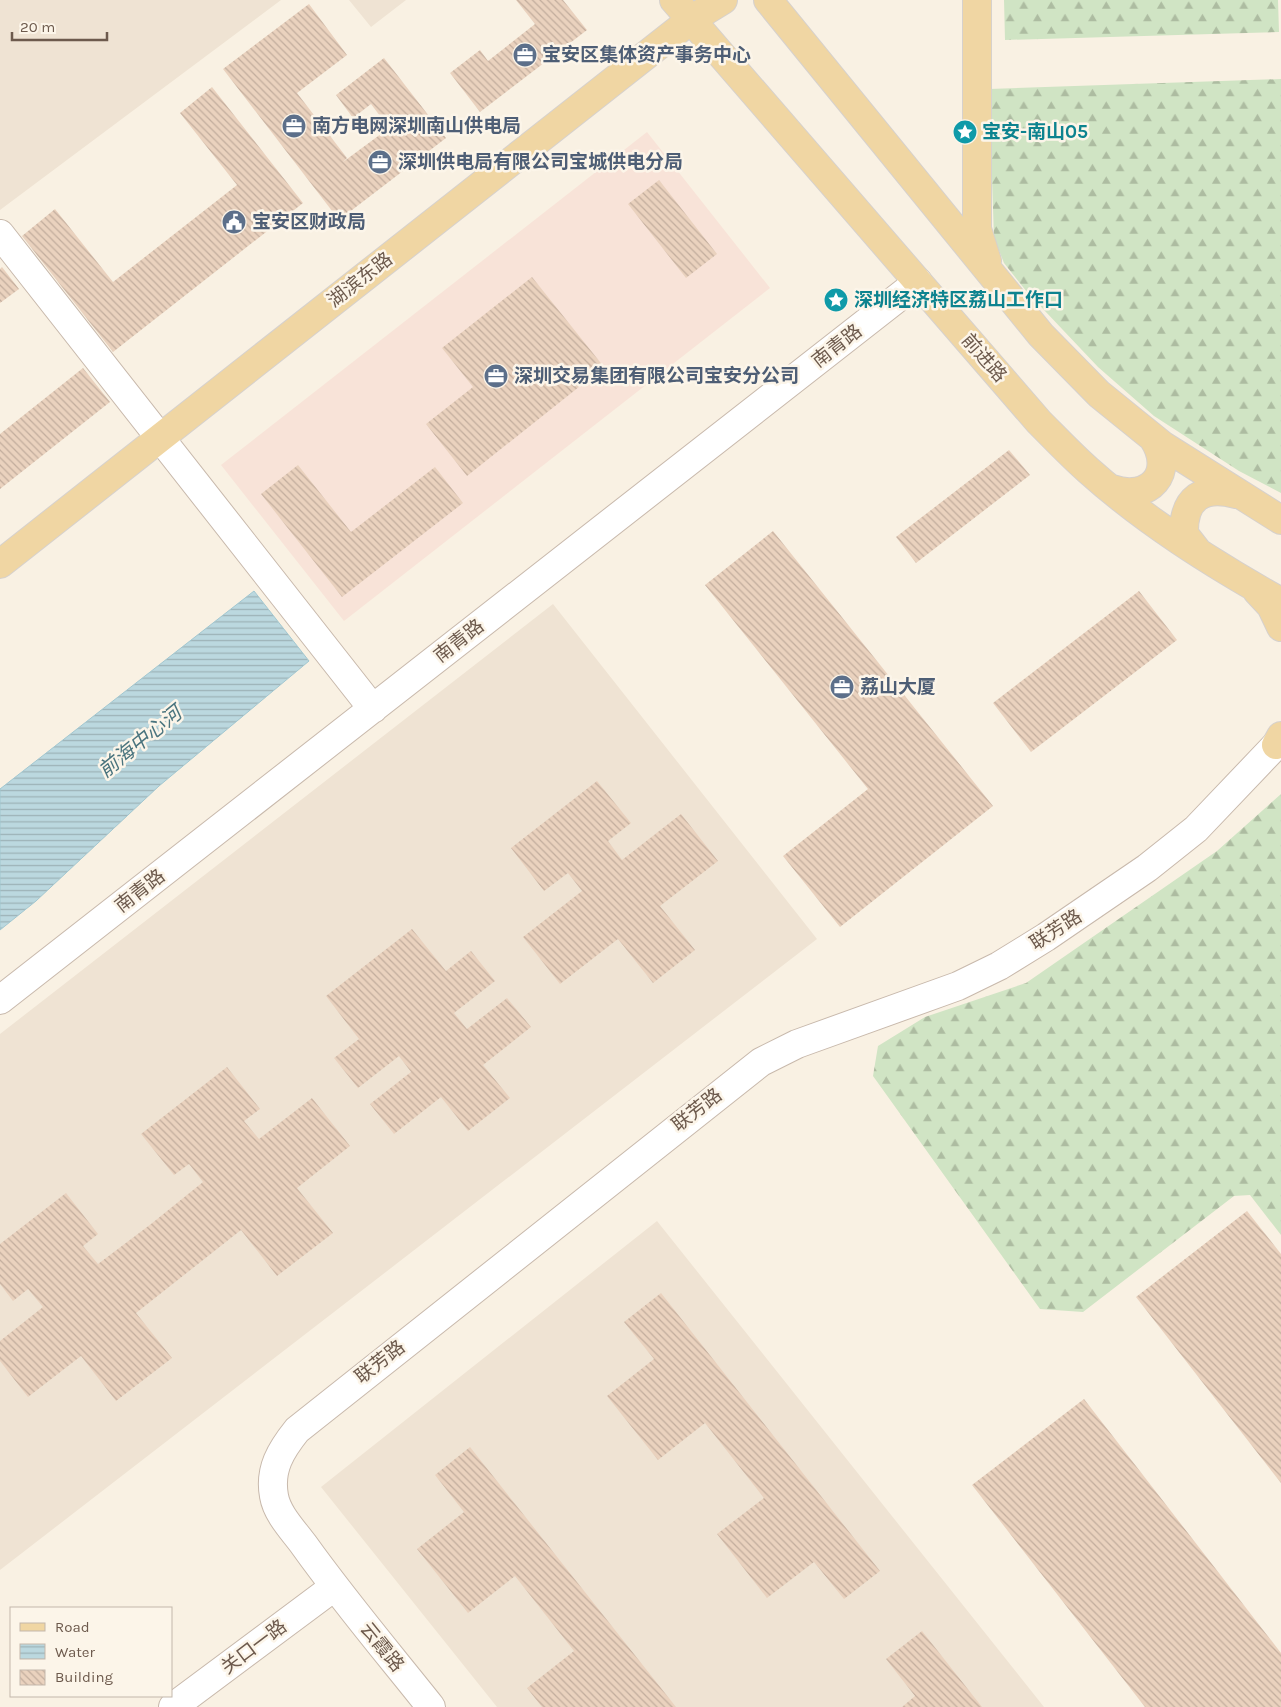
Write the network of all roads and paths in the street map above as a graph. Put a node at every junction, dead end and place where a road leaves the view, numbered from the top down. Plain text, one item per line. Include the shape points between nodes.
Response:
1 (723, 0) edge
2 (768, 0) edge
3 (977, 0) edge
4 (683, 10) edge
5 (0, 234) edge
6 (991, 272) junction
7 (918, 282) junction
8 (160, 438) junction
9 (1154, 438) junction
10 (1112, 489) junction
11 (1236, 494) junction
12 (1281, 520) edge
13 (1198, 552) junction
14 (0, 564) edge
15 (1253, 586) junction
16 (1281, 602) edge
17 (1281, 627) edge
18 (373, 709) junction
19 (1279, 740) edge
20 (0, 1000) edge
21 (334, 1587) junction
22 (173, 1707) edge
23 (431, 1707) edge

1 - 4 main road, 湖滨东路
2 - 6 main road
3 - 6 main road via 978,229
4 - 7 main road, 前进路
4 - 8 main road, 湖滨东路
5 - 8 street
6 - 9 main road via 1041,335 1099,394
7 - 10 main road, 前进路 via 1039,422
7 - 18 street, 南青路
8 - 14 main road, 湖滨东路
8 - 18 street
9 - 10 main road via 1162,455 1162,466 1152,484 1133,494
9 - 11 main road
10 - 13 main road, 前进路
11 - 12 main road
11 - 13 main road via 1210,490 1191,502 1186,512 1184,534
13 - 15 main road, 前进路
15 - 16 main road, 前进路
15 - 17 main road via 1270,606
18 - 20 street, 南青路
19 - 21 street, 联芳路 via 1196,829 1147,868 1046,937 958,986 797,1044 761,1062 297,1430 276,1462 272,1479 274,1498
21 - 22 street, 关口一路
21 - 23 street, 云霞路

